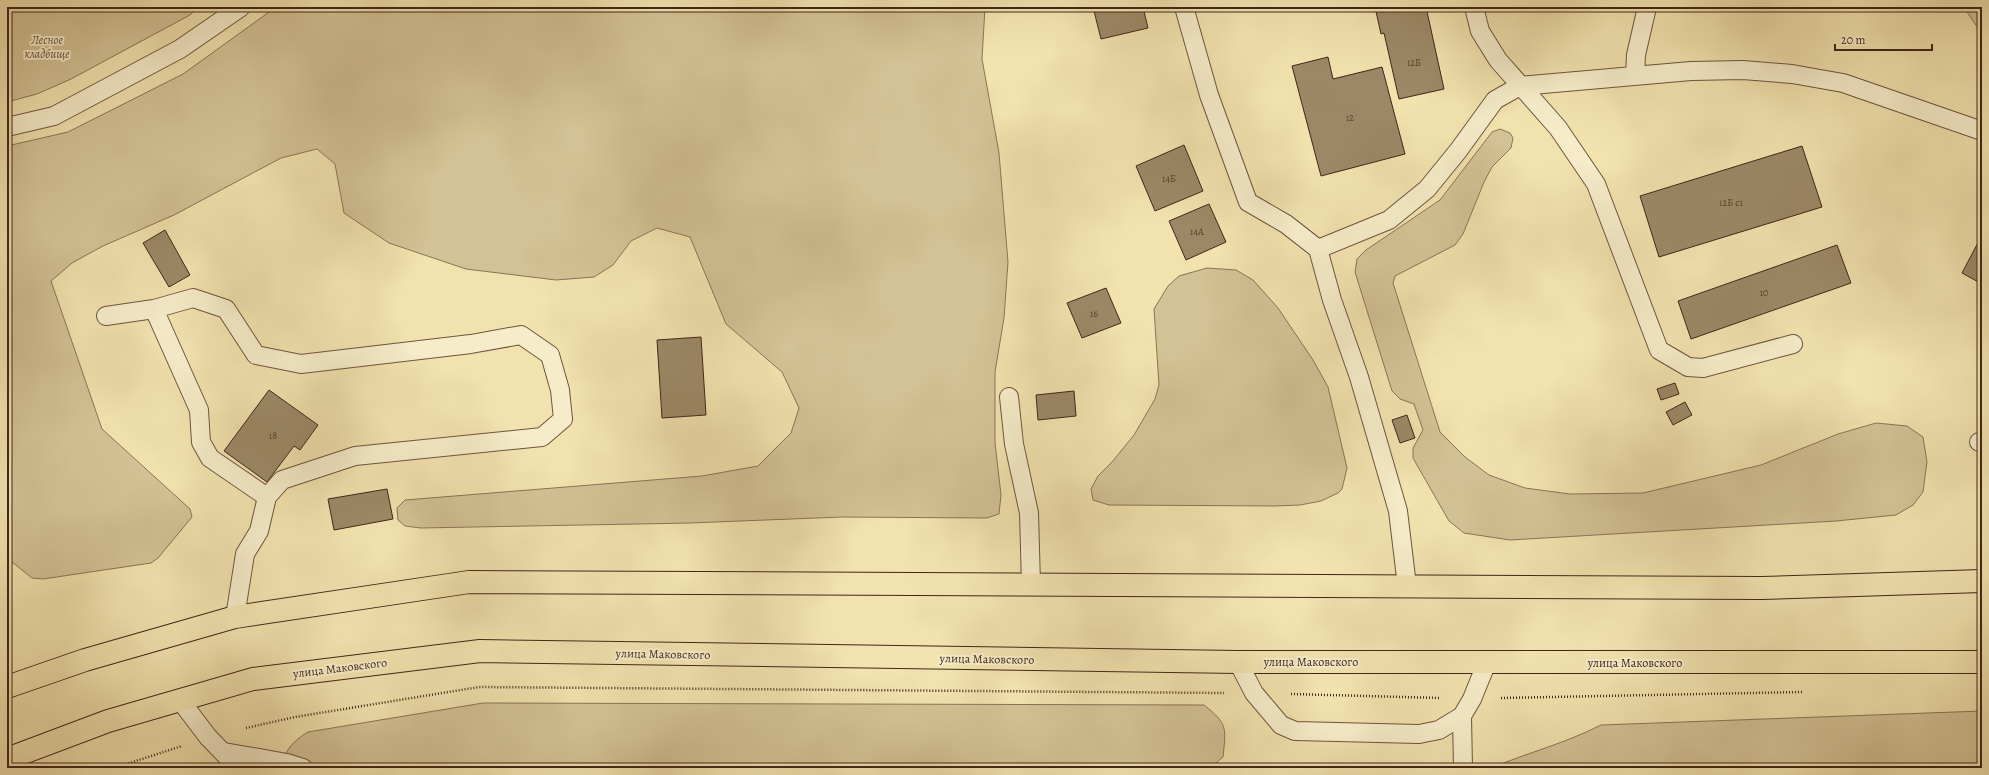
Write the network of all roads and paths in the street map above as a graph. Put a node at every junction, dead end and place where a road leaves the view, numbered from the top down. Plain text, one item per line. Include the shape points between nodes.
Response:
1 (241, 7) edge
2 (1184, 7) edge
3 (1474, 7) edge
4 (1647, 7) edge
5 (1635, 76) junction
6 (1520, 86) junction
7 (7, 127) edge
8 (1982, 131) edge
9 (1318, 249) junction
10 (154, 310) junction
11 (106, 316) dead end
12 (1793, 344) dead end
13 (1009, 397) dead end
14 (267, 497) junction
15 (1982, 581) edge
16 (1031, 584) junction
17 (1407, 586) junction
18 (235, 617) junction
19 (1238, 662) junction
20 (1487, 662) junction
21 (1982, 662) edge
22 (7, 687) edge
23 (1806, 692) dead end
24 (1254, 693) junction
25 (1472, 699) junction
26 (180, 700) junction
27 (1462, 716) junction
28 (208, 737) junction
29 (224, 752) junction
30 (7, 759) edge
31 (114, 768) edge
32 (238, 768) edge
33 (303, 768) edge
34 (1463, 768) edge

1 - 7 lane via 180,49 54,116
2 - 9 lane via 1209,95 1248,202 1286,224
3 - 6 lane via 1480,31 1498,60
4 - 5 lane via 1636,55
5 - 6 lane
5 - 8 lane via 1743,70 1799,76 1843,83
6 - 9 lane via 1495,100 1427,189 1388,220
6 - 12 lane via 1558,128 1596,184 1659,350 1688,366 1703,368
9 - 17 lane via 1398,511
10 - 11 lane
10 - 14 lane via 199,410 201,442 210,458
10 - 14 lane via 193,298 226,309 256,355 301,364 471,344 521,335 550,355 560,390 562,419 542,438 355,456 282,480
13 - 16 lane via 1014,444 1029,513
14 - 18 lane via 259,530 245,554
15 - 17 highway via 1762,588
16 - 17 highway
16 - 18 highway via 469,582
18 - 22 highway via 85,660
19 - 20 highway, улица Маковского
19 - 24 lane
19 - 26 highway, улица Маковского via 480,652 253,679
20 - 21 highway, улица Маковского
20 - 25 lane
23 - 25 path
24 - 25 path
24 - 27 lane via 1281,725 1295,731 1419,734 1439,730
24 - 28 path via 479,687 295,718
25 - 27 lane
26 - 28 lane
26 - 30 highway, улица Маковского via 108,721
27 - 34 lane
28 - 29 lane
28 - 31 path
29 - 32 lane
29 - 33 lane

